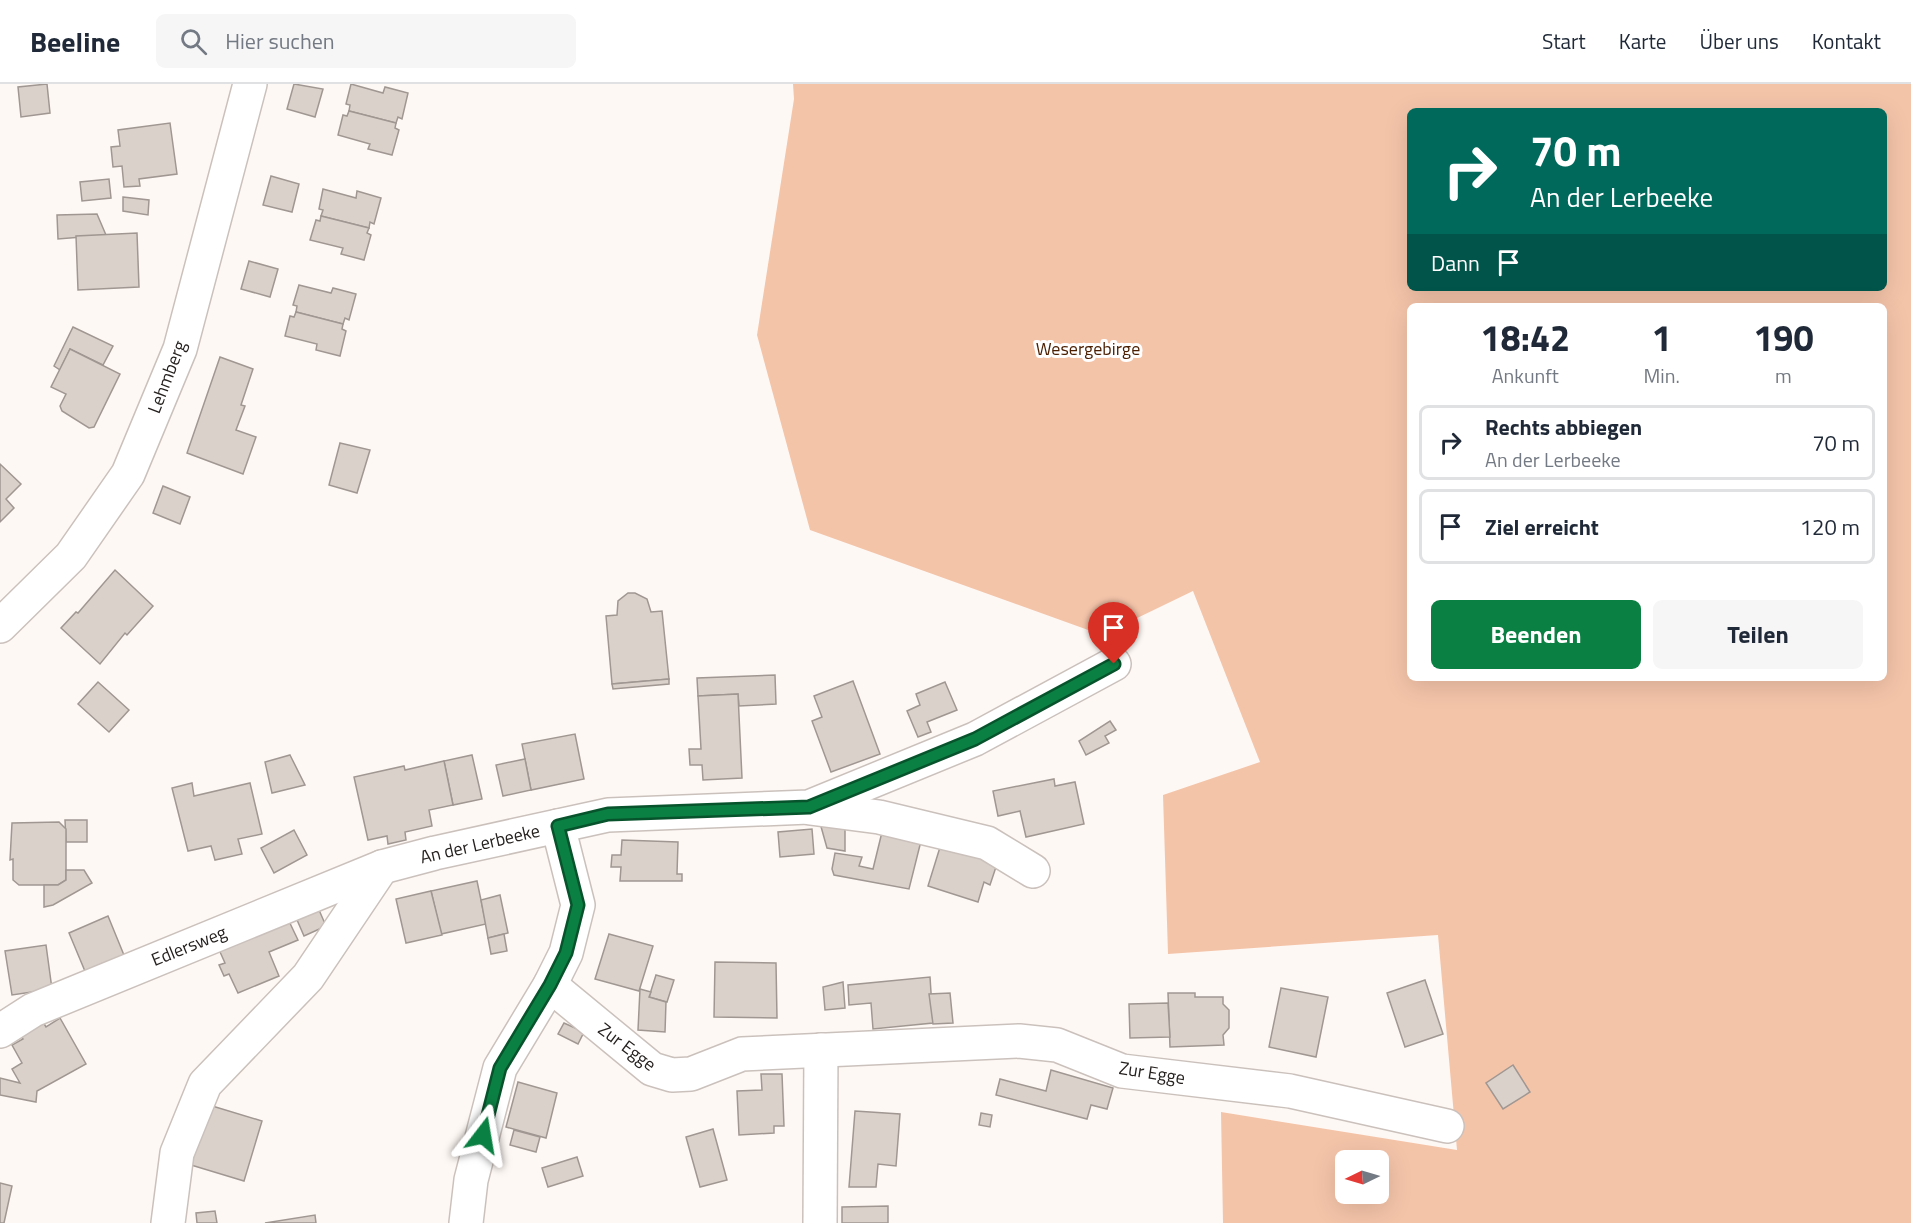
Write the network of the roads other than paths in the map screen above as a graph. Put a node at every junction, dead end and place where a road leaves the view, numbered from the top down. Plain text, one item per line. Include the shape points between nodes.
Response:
1 (250, 84) edge
2 (0, 626) edge
3 (1114, 664) dead end
4 (809, 807) junction
5 (558, 826) junction
6 (382, 867) junction
7 (1033, 871) dead end
8 (550, 985) junction
9 (0, 1031) edge
10 (821, 1050) junction
11 (1447, 1126) dead end
12 (168, 1223) edge
13 (466, 1223) edge
14 (820, 1223) edge

1 - 2 street, Lehmberg via 180,350 128,474 71,556
3 - 4 street, An der Lerbeeke via 975,739
4 - 5 street, An der Lerbeeke via 608,814
4 - 7 street via 879,817 987,843
5 - 6 street, An der Lerbeeke
5 - 8 street via 578,905 566,953
6 - 9 street, Edlersweg via 33,1010
6 - 12 street via 308,977 206,1084 177,1153
8 - 10 street, Zur Egge via 652,1069 672,1075 691,1074 742,1054
8 - 13 street via 500,1068 471,1180
10 - 11 street, Zur Egge via 1019,1041 1057,1045 1122,1071 1290,1091
10 - 14 street

